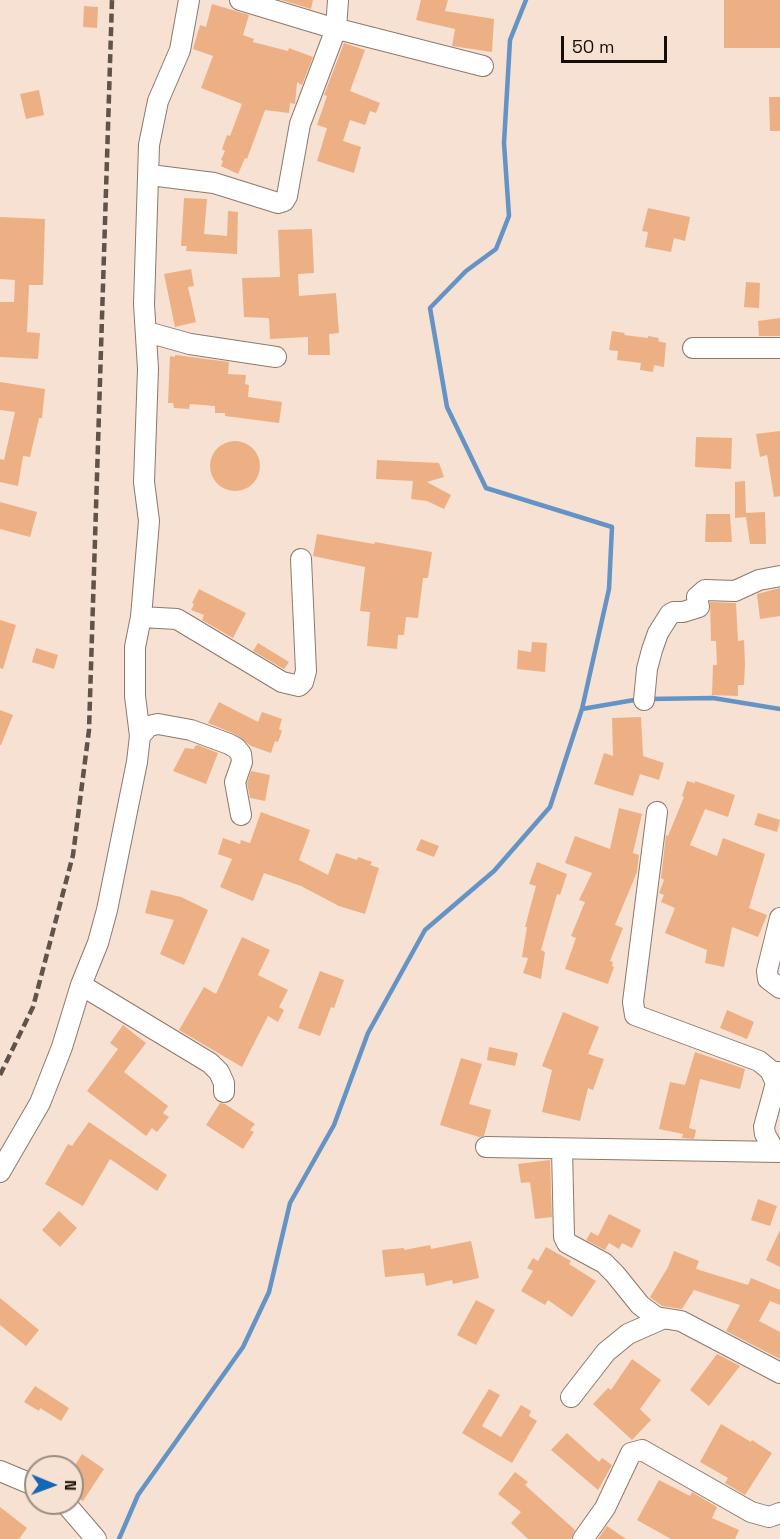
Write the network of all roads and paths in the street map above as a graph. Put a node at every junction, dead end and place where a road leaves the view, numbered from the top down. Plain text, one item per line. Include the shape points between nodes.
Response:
1 (189, 0) edge
2 (240, 0) edge
3 (338, 0) edge
4 (336, 29) junction
5 (483, 66) dead end
6 (150, 175) junction
7 (147, 332) junction
8 (693, 348) dead end
9 (780, 348) edge
10 (276, 357) dead end
11 (301, 559) dead end
12 (780, 576) edge
13 (141, 617) junction
14 (644, 700) dead end
15 (140, 736) junction
16 (657, 812) dead end
17 (242, 815) dead end
18 (780, 918) edge
19 (81, 985) junction
20 (780, 988) edge
21 (778, 1077) edge
22 (224, 1092) dead end
23 (486, 1147) dead end
24 (562, 1149) junction
25 (777, 1152) edge
26 (0, 1172) edge
27 (662, 1319) junction
28 (780, 1373) edge
29 (571, 1397) dead end
30 (0, 1471) edge
31 (24, 1481) edge
32 (780, 1513) edge
33 (75, 1515) edge
34 (96, 1539) edge
35 (583, 1539) edge

1 - 6 street via 180,50 154,118 149,145
2 - 4 street
3 - 4 street
4 - 5 street
4 - 6 street via 300,124 284,201 278,203 214,183
6 - 7 street via 145,261
7 - 10 street via 190,344
7 - 13 street via 144,482 148,521
8 - 9 street
11 - 13 street via 306,671 299,686 282,682 177,619
12 - 14 street via 735,591 705,590 697,597 699,607 670,614 652,650
13 - 15 street via 135,647
15 - 17 street via 149,726 158,724 191,730 236,748 242,762 235,782
15 - 19 street via 107,910
16 - 21 street via 633,1002 635,1015 759,1061
18 - 20 street via 766,971 768,979
19 - 22 street via 210,1063 219,1072
19 - 26 street via 40,1103
21 - 25 street via 765,1127 765,1134
23 - 24 street
24 - 25 street
24 - 27 street via 567,1243 604,1263 640,1305
27 - 28 street via 681,1321
27 - 29 street via 628,1334 606,1352
30 - 31 street
32 - 35 street via 770,1517 751,1512 642,1450 631,1453 605,1508
33 - 34 street

